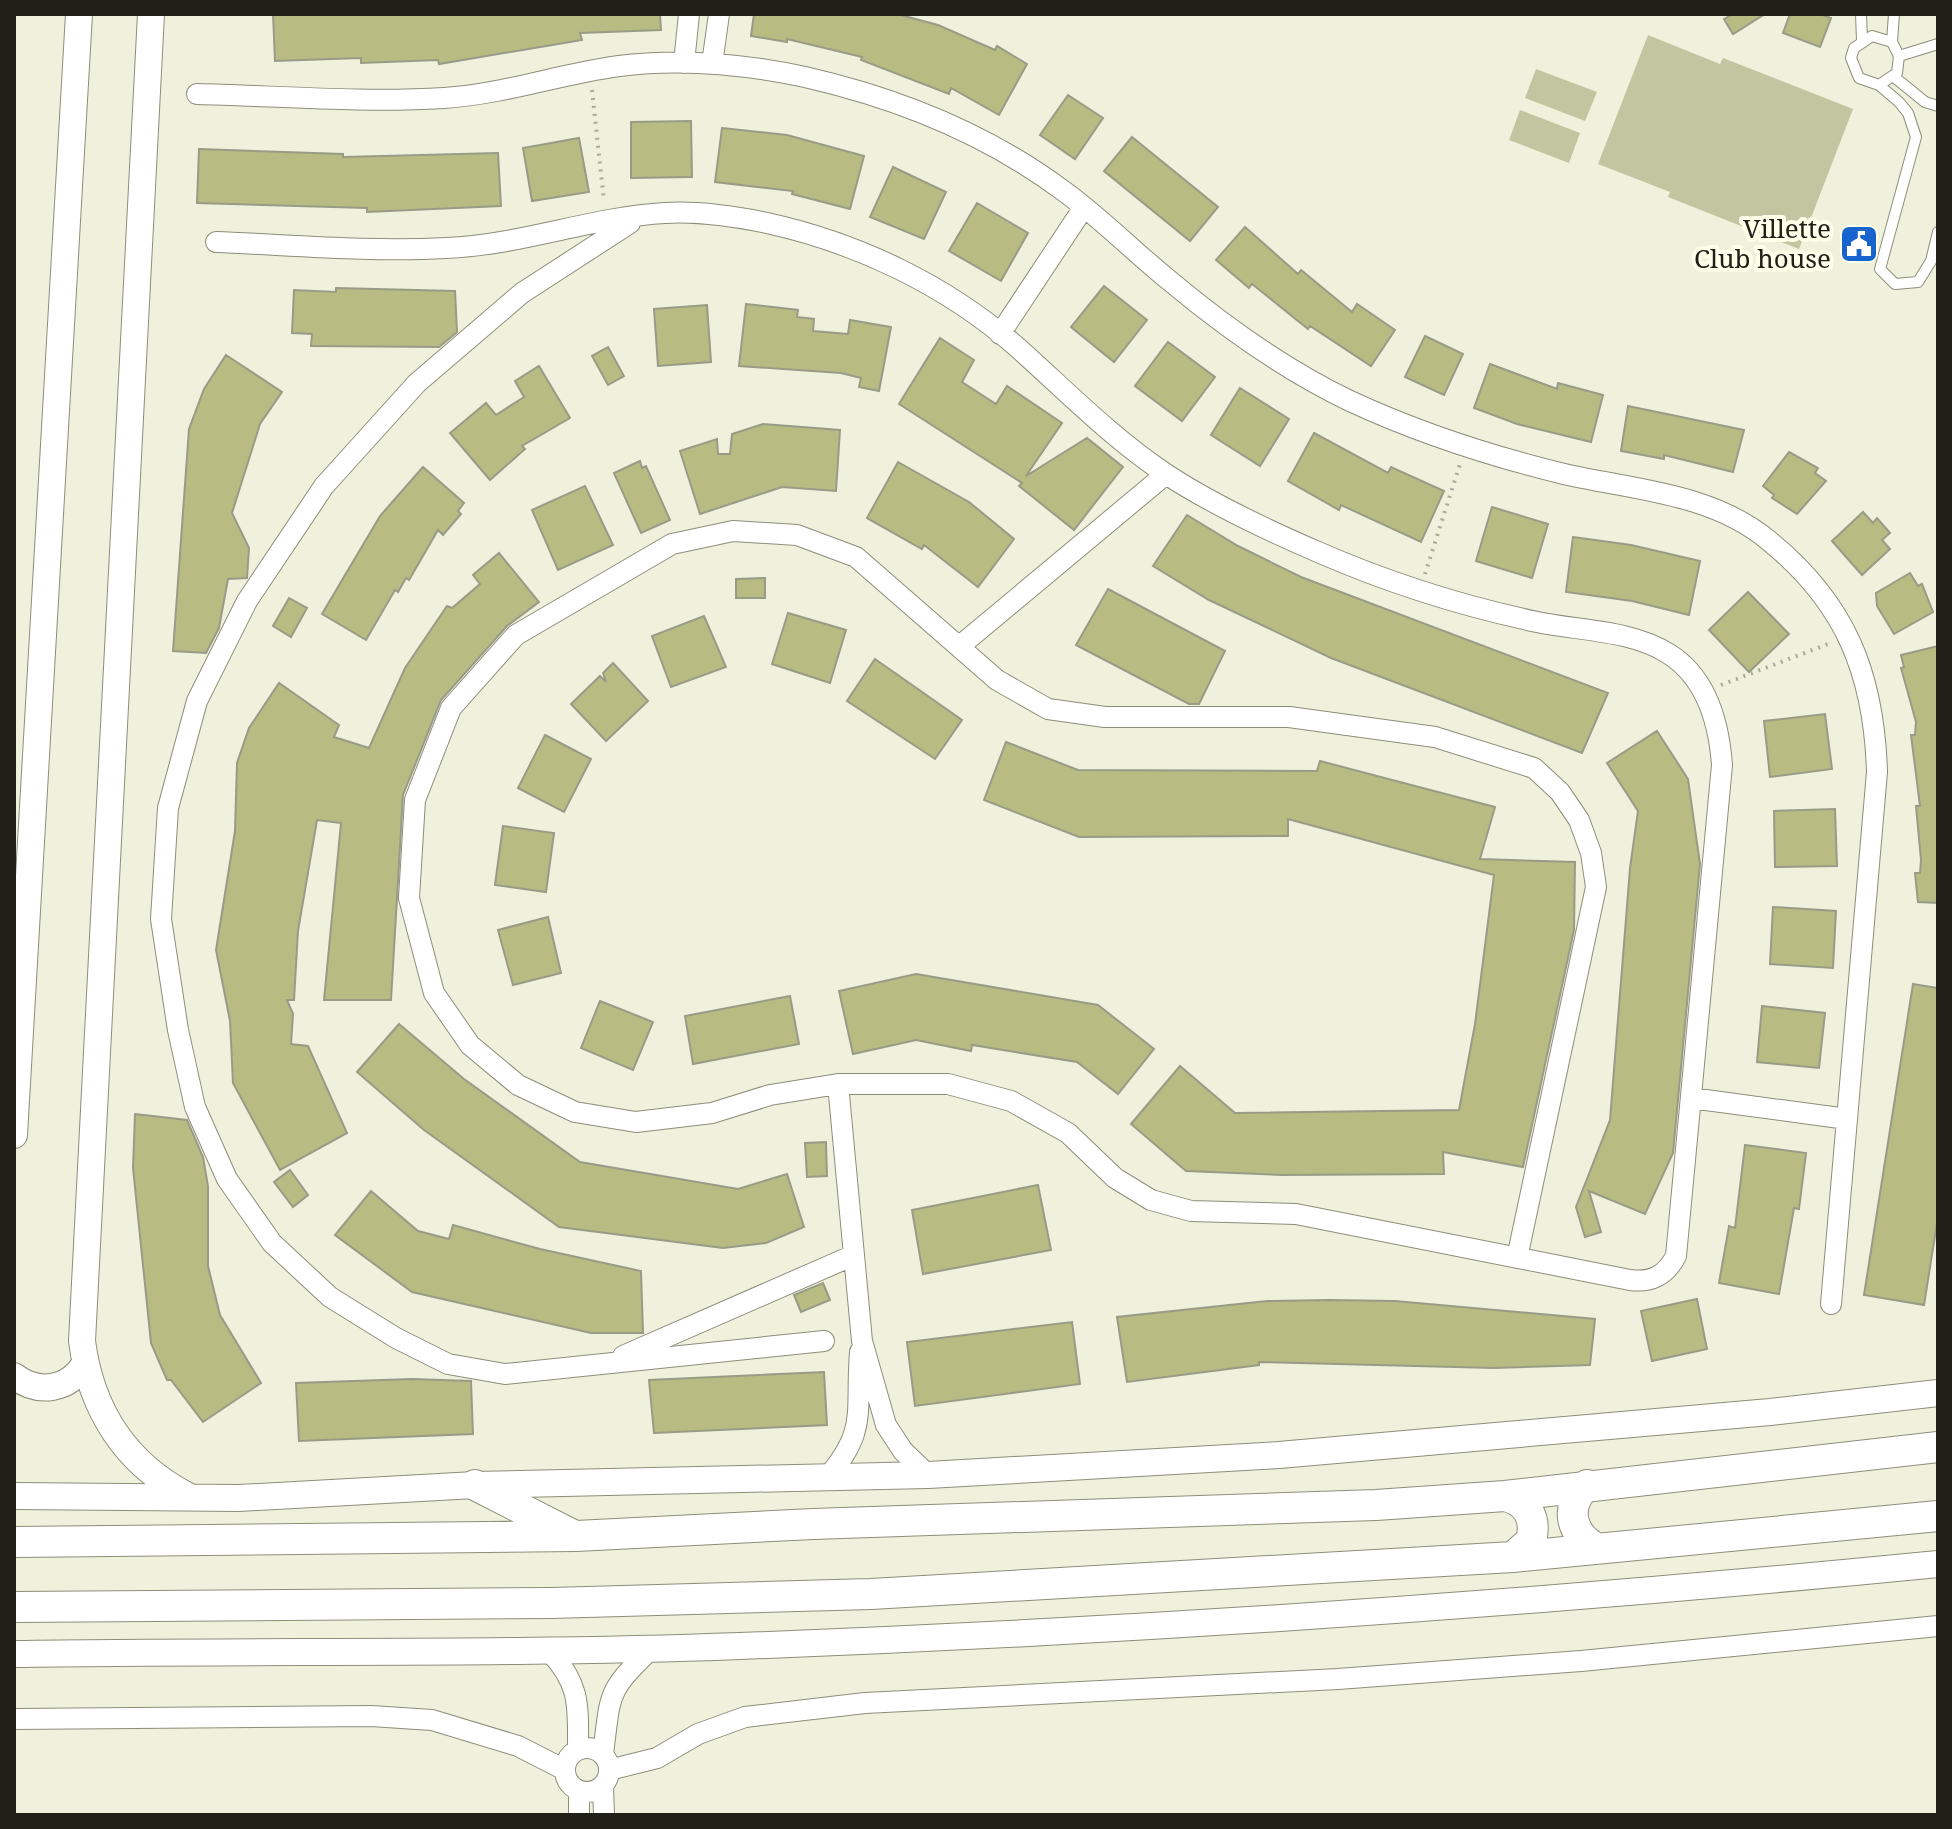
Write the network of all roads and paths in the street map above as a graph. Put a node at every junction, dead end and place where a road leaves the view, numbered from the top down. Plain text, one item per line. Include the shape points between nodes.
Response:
1 (79, 14) edge
2 (151, 14) edge
3 (689, 14) edge
4 (719, 14) edge
5 (1861, 14) edge
6 (1894, 14) edge
7 (1862, 40) junction
8 (1892, 42) junction
9 (1938, 44) edge
10 (1899, 56) junction
11 (684, 63) junction
12 (712, 64) junction
13 (589, 72) junction
14 (1893, 76) junction
15 (1879, 85) junction
16 (197, 94) dead end
17 (1938, 106) edge
18 (1084, 207) junction
19 (638, 218) junction
20 (607, 223) junction
21 (1938, 232) edge
22 (216, 242) dead end
23 (1000, 334) junction
24 (1465, 447) junction
25 (1166, 474) junction
26 (1419, 591) junction
27 (1849, 635) junction
28 (961, 645) junction
29 (1703, 692) junction
30 (838, 1084) junction
31 (1691, 1098) junction
32 (1847, 1119) junction
33 (14, 1135) edge
34 (854, 1255) junction
35 (1517, 1258) junction
36 (1831, 1304) dead end
37 (824, 1341) dead end
38 (862, 1341) junction
39 (85, 1364) junction
40 (604, 1364) junction
41 (14, 1376) edge
42 (1938, 1393) edge
43 (1938, 1447) edge
44 (928, 1475) junction
45 (825, 1480) junction
46 (475, 1485) junction
47 (1587, 1485) junction
48 (14, 1496) edge
49 (1505, 1496) junction
50 (191, 1498) junction
51 (1938, 1516) edge
52 (576, 1536) junction
53 (14, 1542) edge
54 (1596, 1548) junction
55 (1513, 1557) junction
56 (1938, 1564) edge
57 (14, 1607) edge
58 (1938, 1626) edge
59 (653, 1647) junction
60 (550, 1652) junction
61 (14, 1654) edge
62 (14, 1719) edge
63 (578, 1750) junction
64 (565, 1770) junction
65 (605, 1770) junction
66 (579, 1791) junction
67 (579, 1815) edge
68 (604, 1815) edge

1 - 33 street
2 - 39 street via 82,1319
3 - 11 street
4 - 12 street
5 - 7 lane
6 - 8 lane
7 - 8 lane via 1872,36
7 - 15 lane via 1851,58 1853,69 1859,78
8 - 10 lane
9 - 10 lane
10 - 14 lane
11 - 12 street
11 - 13 street
12 - 18 street via 805,77 873,95 1001,151
13 - 16 street via 496,93 441,98
13 - 20 path
14 - 15 lane
14 - 17 lane
15 - 21 lane via 1908,113 1916,137 1880,269 1895,284 1918,282 1931,261
18 - 23 street
18 - 24 street via 1167,280 1277,362 1347,399
19 - 20 street
19 - 23 street via 685,212 727,216 825,238 924,282
19 - 40 street via 522,293 417,383 324,486 247,601 197,701 168,808 161,919 195,1107 227,1179 272,1243 330,1297 448,1364 505,1374
20 - 22 street via 519,241 447,248
23 - 25 street
24 - 26 path
24 - 27 street via 1570,475 1664,492 1724,513 1763,535 1797,564
25 - 26 street via 1278,534
25 - 28 street
26 - 29 street via 1536,622 1652,644 1673,656
27 - 29 path
27 - 32 street via 1876,725 1877,772
28 - 30 street via 856,557 797,535 733,531 672,544 516,635 451,708 415,800 409,898 434,993 470,1045 518,1085 575,1112 636,1122 712,1113 770,1095
28 - 35 street via 997,680 1048,709 1105,717 1289,717 1435,737 1534,768 1560,792 1579,820 1596,887
29 - 31 street via 1714,715 1722,765
30 - 34 street
30 - 35 street via 948,1084 1011,1101 1068,1133 1115,1178 1151,1200 1191,1211 1296,1214
31 - 32 street
31 - 35 street via 1676,1256 1663,1274 1642,1281
32 - 36 street
34 - 38 street
34 - 40 street
37 - 40 street
38 - 44 street via 886,1425
38 - 45 street via 856,1436
39 - 41 street via 54,1388 33,1387
39 - 50 street via 99,1406 122,1444 153,1475
42 - 44 street via 1279,1455
43 - 47 main road
44 - 45 street
45 - 46 street
46 - 50 street
46 - 52 main road
47 - 49 main road
47 - 54 main road via 1575,1499 1572,1516 1579,1536
48 - 50 street
49 - 52 main road
49 - 55 main road via 1521,1502 1533,1524 1527,1548
51 - 54 main road
52 - 53 main road
54 - 55 main road
55 - 57 main road via 764,1598
56 - 59 street via 1411,1611
58 - 65 street via 1338,1679 865,1703 745,1717 698,1734 657,1758
59 - 60 street
59 - 65 street via 617,1681 611,1694
60 - 61 street
60 - 63 street via 567,1670 577,1695
62 - 64 street via 432,1720 518,1746
63 - 64 street
63 - 65 street via 587,1748
64 - 66 street
65 - 66 street via 587,1792
65 - 68 street
66 - 67 street

